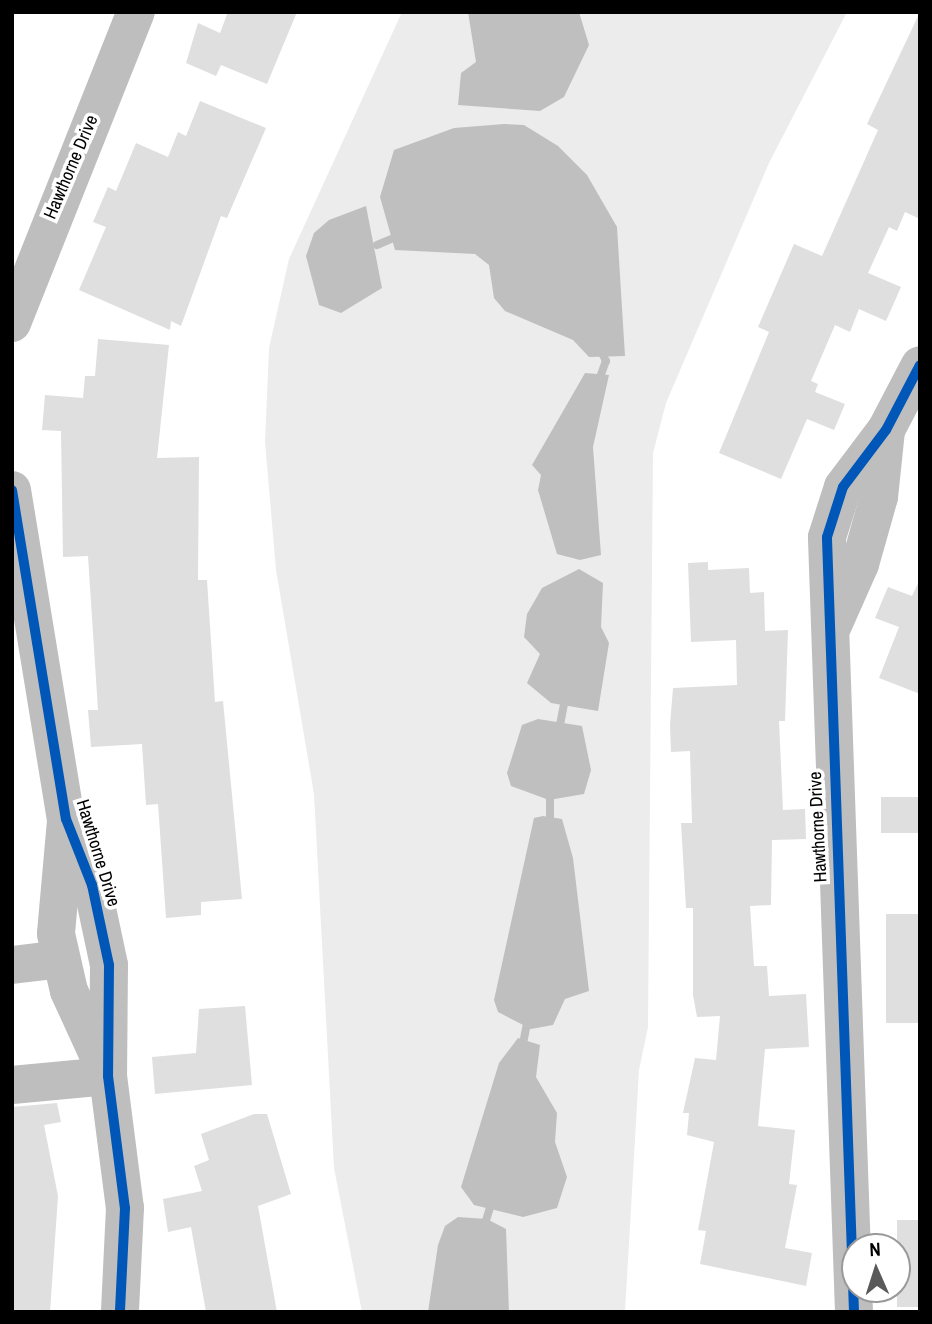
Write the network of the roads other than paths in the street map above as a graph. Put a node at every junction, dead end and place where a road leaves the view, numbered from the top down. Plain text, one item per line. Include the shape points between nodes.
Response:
1 (136, 12) edge
2 (12, 323) edge
3 (914, 388) edge
4 (12, 490) edge
5 (17, 550) edge
6 (66, 819) junction
7 (102, 925) junction
8 (62, 961) junction
9 (12, 965) edge
10 (111, 985) junction
11 (108, 1076) junction
12 (12, 1085) edge
13 (120, 1312) edge
14 (854, 1312) edge

1 - 2 street, Hawthorne Drive
3 - 14 street, Hawthorne Drive via 886,429 861,492 829,633
4 - 5 street, Hawthorne Drive
5 - 6 street, Hawthorne Drive
6 - 7 street, Hawthorne Drive
6 - 8 street, Hawthorne Drive
7 - 8 street
7 - 10 street, Hawthorne Drive
8 - 9 street
8 - 10 street
8 - 11 street, Hawthorne Drive
10 - 11 street, Hawthorne Drive
11 - 12 street
11 - 13 street, Hawthorne Drive via 125,1208

